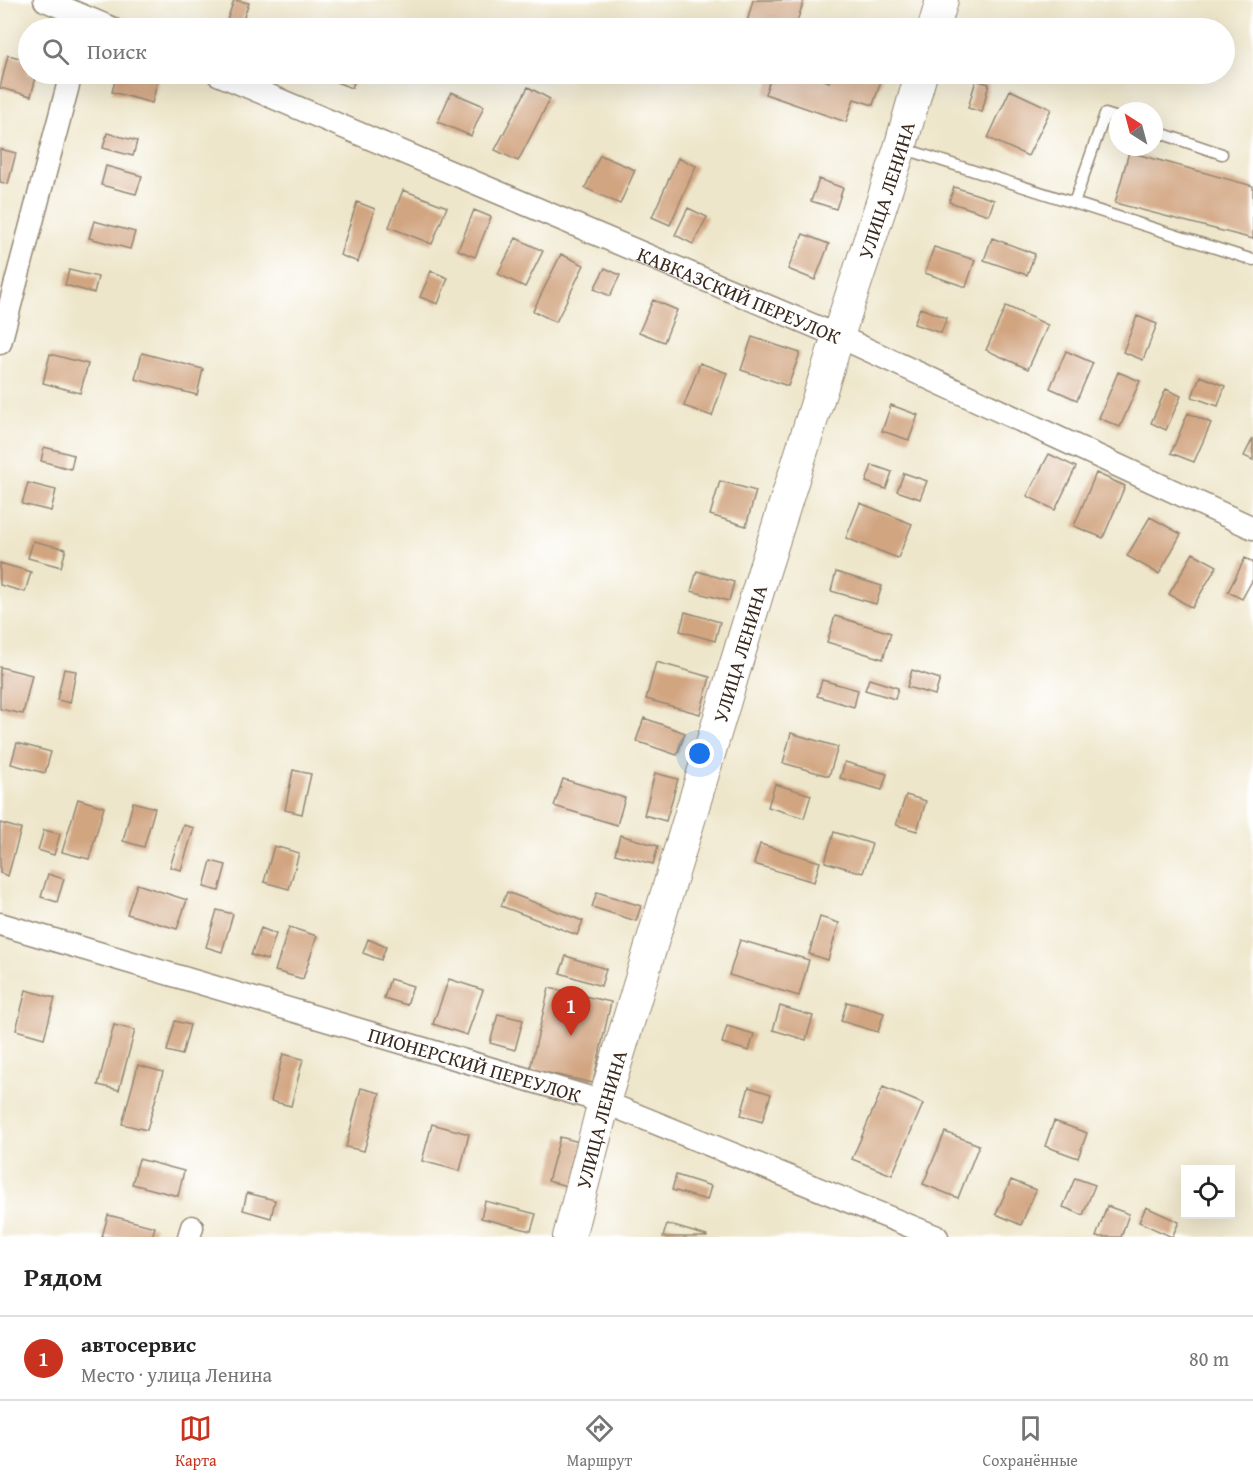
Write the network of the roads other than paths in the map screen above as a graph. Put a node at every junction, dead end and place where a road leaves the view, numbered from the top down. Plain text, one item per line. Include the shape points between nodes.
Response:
1 (45, 0) edge
2 (942, 0) edge
3 (86, 15) edge
4 (937, 18) edge
5 (67, 84) edge
6 (242, 84) edge
7 (918, 84) edge
8 (1109, 115) edge
9 (1163, 134) edge
10 (900, 148) junction
11 (1222, 154) dead end
12 (1074, 203) junction
13 (1253, 260) edge
14 (838, 336) junction
15 (0, 343) edge
16 (1253, 528) edge
17 (0, 924) edge
18 (604, 1102) junction
19 (569, 1237) edge
20 (937, 1237) edge

1 - 3 street
2 - 4 street
5 - 15 street
6 - 14 street, КАВКАЗСКИЙ ПЕРЕУЛОК
7 - 10 street, УЛИЦА ЛЕНИНА
8 - 12 lane via 1105,114
9 - 11 lane
10 - 12 lane
10 - 14 street, УЛИЦА ЛЕНИНА
12 - 13 lane
14 - 16 street, КАВКАЗСКИЙ ПЕРЕУЛОК
14 - 18 street, УЛИЦА ЛЕНИНА
17 - 18 street, ПИОНЕРСКИЙ ПЕРЕУЛОК
18 - 19 street, УЛИЦА ЛЕНИНА
18 - 20 street, ПИОНЕРСКИЙ ПЕРЕУЛОК

